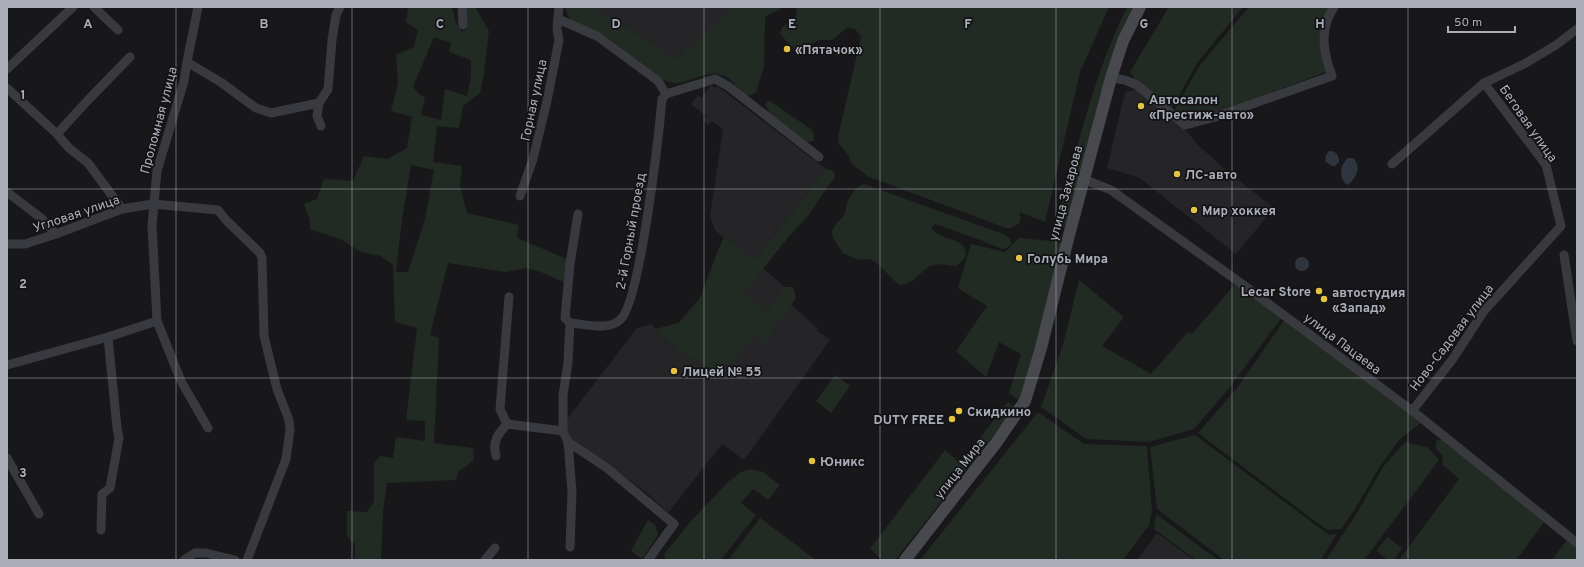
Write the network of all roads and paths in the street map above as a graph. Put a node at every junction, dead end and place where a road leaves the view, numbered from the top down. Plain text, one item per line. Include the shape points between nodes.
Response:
1 (73, 7) edge
2 (94, 7) edge
3 (198, 7) edge
4 (340, 7) edge
5 (462, 7) edge
6 (559, 7) edge
7 (1140, 7) edge
8 (1334, 7) edge
9 (558, 19) junction
10 (463, 25) dead end
11 (1577, 29) edge
12 (118, 30) dead end
13 (130, 57) dead end
14 (187, 62) junction
15 (7, 69) edge
16 (1110, 78) junction
17 (1484, 83) junction
18 (7, 88) edge
19 (666, 94) junction
20 (319, 103) junction
21 (321, 126) dead end
22 (57, 134) junction
23 (819, 157) dead end
24 (1392, 164) dead end
25 (1084, 179) junction
26 (7, 192) edge
27 (520, 196) dead end
28 (153, 204) junction
29 (122, 209) junction
30 (578, 214) dead end
31 (1561, 226) joint
32 (56, 234) junction
33 (7, 244) edge
34 (1564, 254) dead end
35 (509, 297) dead end
36 (157, 321) junction
37 (570, 323) junction
38 (108, 337) junction
39 (1577, 341) edge
40 (7, 365) edge
41 (1029, 391) joint
42 (1412, 411) junction
43 (507, 424) junction
44 (208, 428) dead end
45 (563, 431) junction
46 (568, 442) junction
47 (496, 456) dead end
48 (7, 458) edge
49 (39, 514) dead end
50 (100, 530) dead end
51 (1577, 543) edge
52 (570, 547) dead end
53 (495, 548) dead end
54 (184, 560) edge
55 (235, 560) edge
56 (247, 560) edge
57 (485, 560) edge
58 (648, 560) edge
59 (905, 560) edge

1 - 15 street
2 - 12 street
3 - 14 street, Проломная улица
4 - 20 street via 336,15 332,40 328,89
5 - 10 street
6 - 9 street, Горная улица
7 - 16 main road, улица Захарова via 1123,41
8 - 16 street via 1323,39 1325,56 1332,76 1215,117 1185,125 1137,85
9 - 19 street via 597,36 658,81
9 - 27 street, Горная улица via 559,40 547,101 533,159
11 - 17 street via 1526,63
13 - 22 street
14 - 20 street via 256,108 271,113
14 - 28 street, Проломная улица via 184,82 157,171
16 - 25 main road, улица Захарова
17 - 24 street
17 - 31 street, Беговая улица via 1546,165
18 - 22 street
19 - 23 street via 716,79
19 - 37 street, 2-й Горный проезд via 662,100 640,256 628,309 621,320 609,326
20 - 21 street via 318,116
22 - 29 street via 88,164
25 - 41 main road, улица Захарова
25 - 42 street, улица Пацаева via 1111,190
26 - 32 street via 41,218
28 - 29 street, Угловая улица
28 - 36 street, Проломная улица
28 - 56 street via 218,210 262,258 264,336 290,430 286,459
29 - 32 street, Угловая улица
30 - 37 street via 565,318
31 - 42 street, Ново-Садовая улица via 1484,311 1452,360
32 - 33 street, Угловая улица via 25,244
34 - 39 street
35 - 43 street via 500,409
36 - 38 street
36 - 44 street, Проломная улица via 180,381
37 - 45 street via 563,395
38 - 40 street
38 - 50 street via 119,438 110,488 102,494
41 - 59 main road, улица Мира via 1022,406 996,443
42 - 51 street, улица Пацаева
43 - 45 street
43 - 47 street via 498,434 493,447
45 - 46 street
46 - 52 street via 572,492
46 - 58 street via 607,468 674,524
48 - 49 street
53 - 57 street
54 - 55 street via 195,554 206,553

